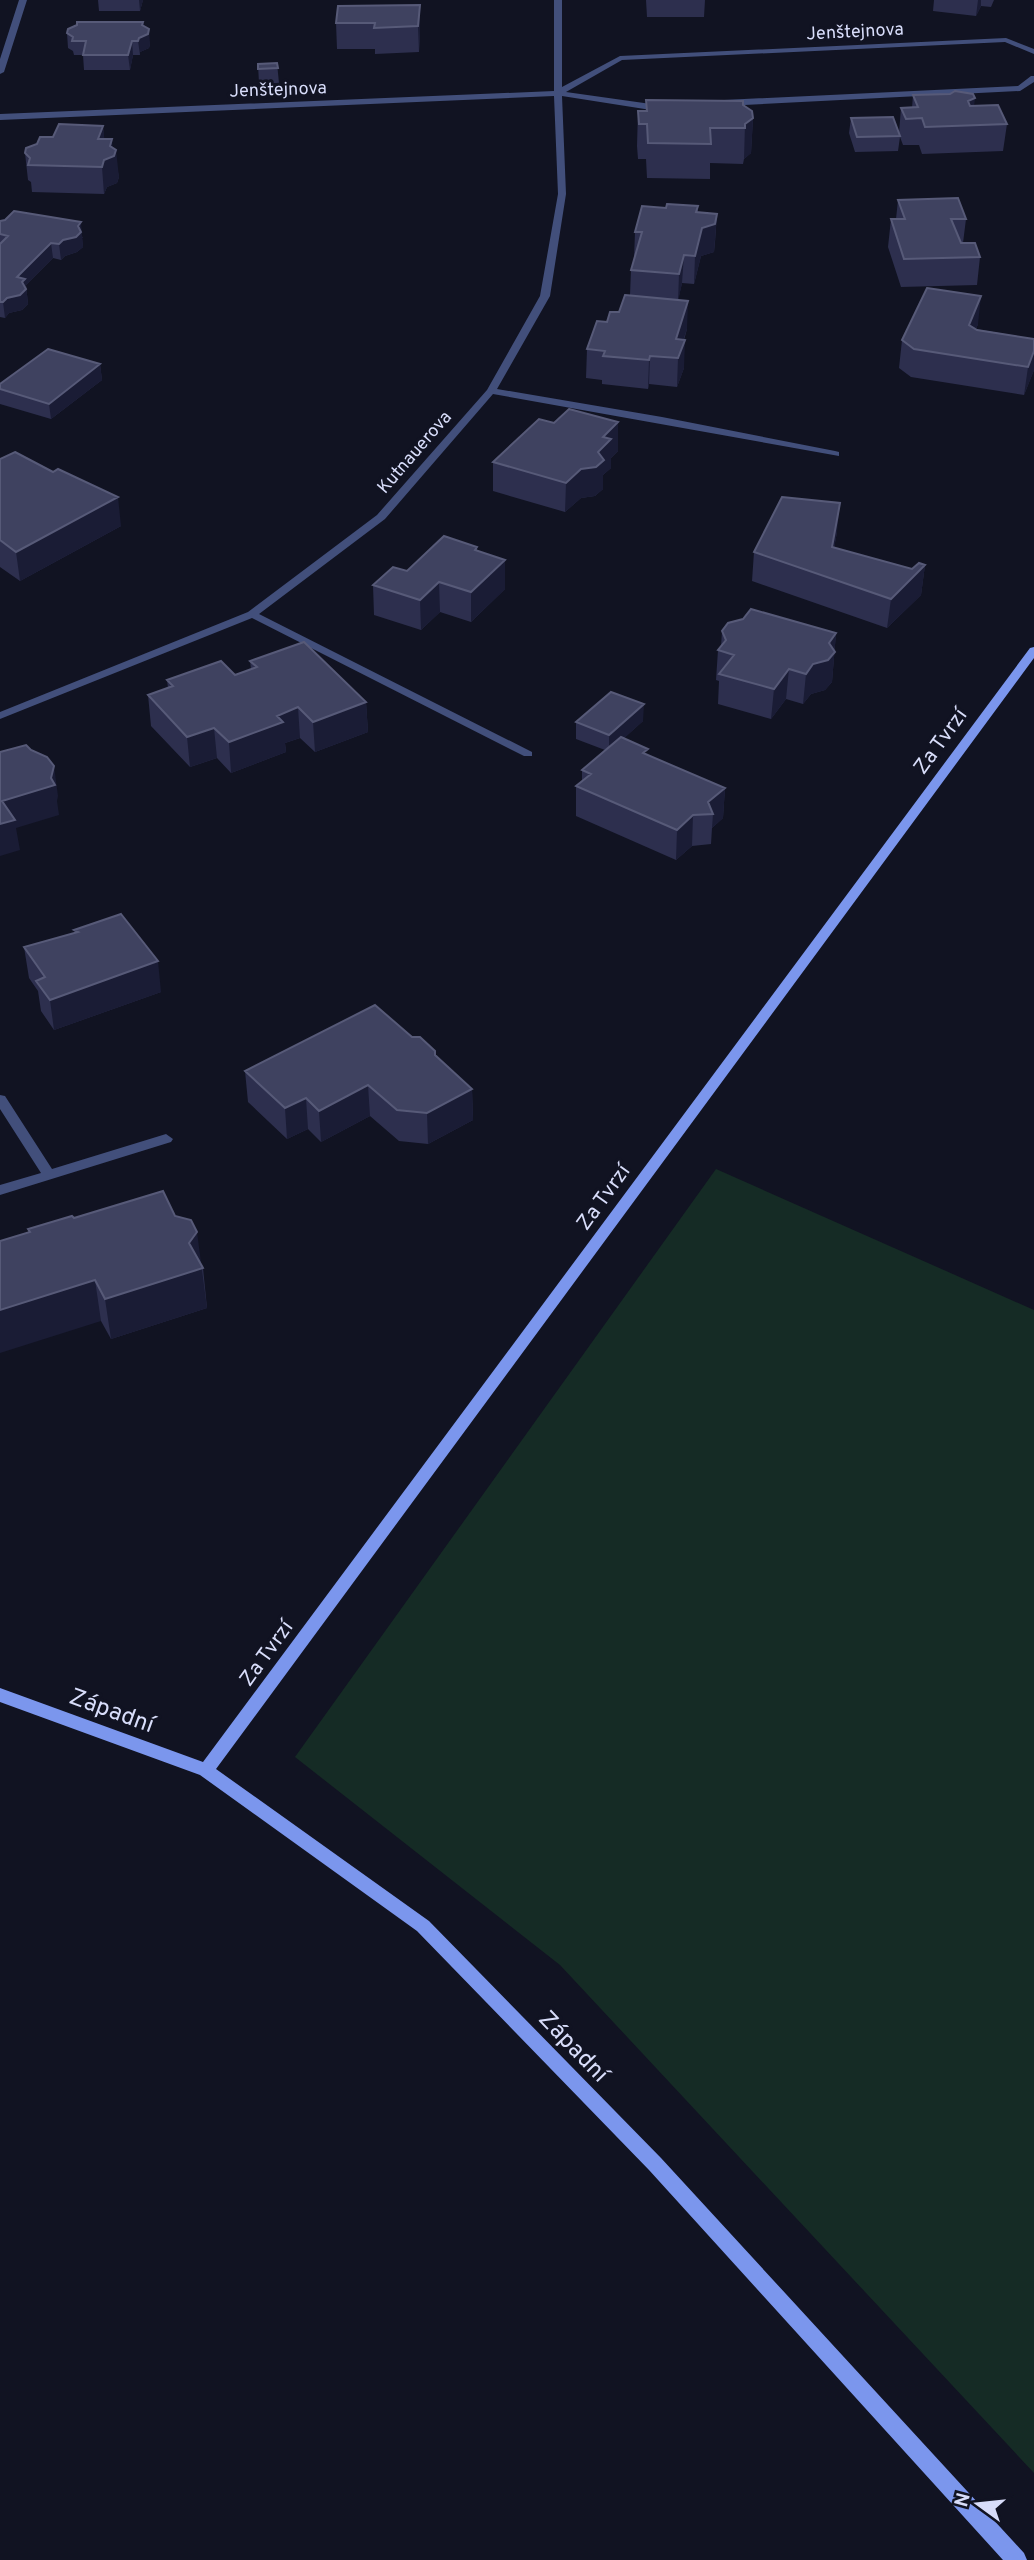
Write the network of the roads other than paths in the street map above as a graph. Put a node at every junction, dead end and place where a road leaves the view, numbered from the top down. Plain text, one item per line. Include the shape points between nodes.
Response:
1 (23, 0) edge
2 (558, 0) edge
3 (1034, 52) edge
4 (0, 72) edge
5 (1034, 78) edge
6 (558, 93) junction
7 (720, 103) edge
8 (679, 105) edge
9 (0, 117) edge
10 (491, 391) junction
11 (835, 454) dead end
12 (252, 614) junction
13 (1034, 650) edge
14 (0, 716) edge
15 (528, 754) dead end
16 (0, 1099) edge
17 (166, 1139) dead end
18 (49, 1175) junction
19 (0, 1190) edge
20 (0, 1695) edge
21 (206, 1770) junction
22 (1017, 2560) edge

1 - 4 street
2 - 6 street, Kutnauerova
3 - 6 street, Jenštejnova via 1006,40 620,58
5 - 7 street via 1020,88
6 - 8 street, Jenštejnova via 651,107
6 - 9 street, Jenštejnova
6 - 10 street, Kutnauerova via 562,194 545,296
10 - 11 street
10 - 12 street, Kutnauerova via 381,517
12 - 14 street, Kutnauerova
12 - 15 street
13 - 21 street, Za Tvrzí
16 - 18 street
17 - 18 street
18 - 19 street
20 - 21 street, Západní
21 - 22 street, Západní via 423,1926 654,2164

